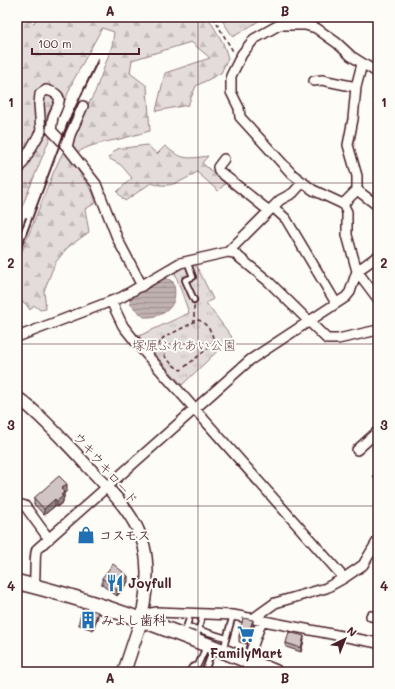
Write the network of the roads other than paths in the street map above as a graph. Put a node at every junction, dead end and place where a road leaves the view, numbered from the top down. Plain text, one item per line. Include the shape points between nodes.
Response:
1 (305, 21) edge
2 (362, 64) junction
3 (378, 73) edge
4 (314, 81) dead end
5 (356, 87) junction
6 (83, 106) dead end
7 (67, 147) junction
8 (224, 159) dead end
9 (17, 173) edge
10 (303, 182) junction
11 (357, 190) junction
12 (343, 204) junction
13 (378, 206) edge
14 (271, 209) junction
15 (228, 252) junction
16 (378, 256) edge
17 (188, 261) junction
18 (357, 271) junction
19 (142, 286) junction
20 (378, 299) edge
21 (194, 300) road end
22 (111, 301) junction
23 (336, 303) junction
24 (309, 322) junction
25 (378, 330) edge
26 (17, 337) edge
27 (17, 397) edge
28 (195, 409) junction
29 (378, 431) edge
30 (357, 450) dead end
31 (107, 488) junction
32 (17, 507) edge
33 (49, 539) junction
34 (378, 540) edge
35 (344, 578) junction
36 (17, 582) edge
37 (34, 586) junction
38 (204, 612) junction
39 (233, 615) junction
40 (189, 619) dead end
41 (258, 619) junction
42 (141, 620) junction
43 (210, 642) junction
44 (378, 643) edge
45 (248, 667) edge
46 (124, 672) edge
47 (189, 672) edge
48 (210, 672) edge
49 (274, 672) edge

1 - 2 street via 331,38
1 - 10 street via 270,28 254,39 237,62 230,84 240,117 284,166
2 - 3 street
2 - 5 street
4 - 5 street via 322,80
5 - 11 street via 348,145 357,176
6 - 7 street
7 - 9 street via 51,130 53,117 60,105 54,92 46,90 40,94 41,131
7 - 19 street via 96,184 118,240
8 - 14 street via 218,166 219,171
10 - 12 street via 313,190
10 - 14 street
11 - 12 street
11 - 13 street
12 - 18 street via 347,235
14 - 15 street
14 - 23 street via 286,219
15 - 17 street
15 - 24 street via 234,253 258,273
16 - 18 street
17 - 19 street via 170,268
17 - 21 lane via 193,277 185,280
18 - 20 street
18 - 23 street via 350,292
19 - 22 street
22 - 26 street
22 - 28 street via 123,326
23 - 24 street
24 - 25 street via 321,336 332,340
24 - 28 street via 250,360
27 - 31 street, ウキウキロード via 49,425
28 - 31 street
28 - 35 street
29 - 30 street
31 - 33 street
31 - 42 street, ウキウキロード via 134,523 143,544 148,573
32 - 33 street via 25,506
33 - 37 street via 34,552
34 - 35 street via 363,565
35 - 41 street via 326,588 275,603
36 - 37 highway
37 - 42 highway
38 - 39 street
38 - 42 street via 157,612
38 - 43 lane
39 - 41 street
39 - 43 lane
40 - 43 lane via 187,627
41 - 44 street
41 - 45 street
42 - 43 highway
42 - 46 main road
43 - 45 highway
43 - 47 lane via 198,665 192,667
43 - 48 lane via 206,668
45 - 49 highway

